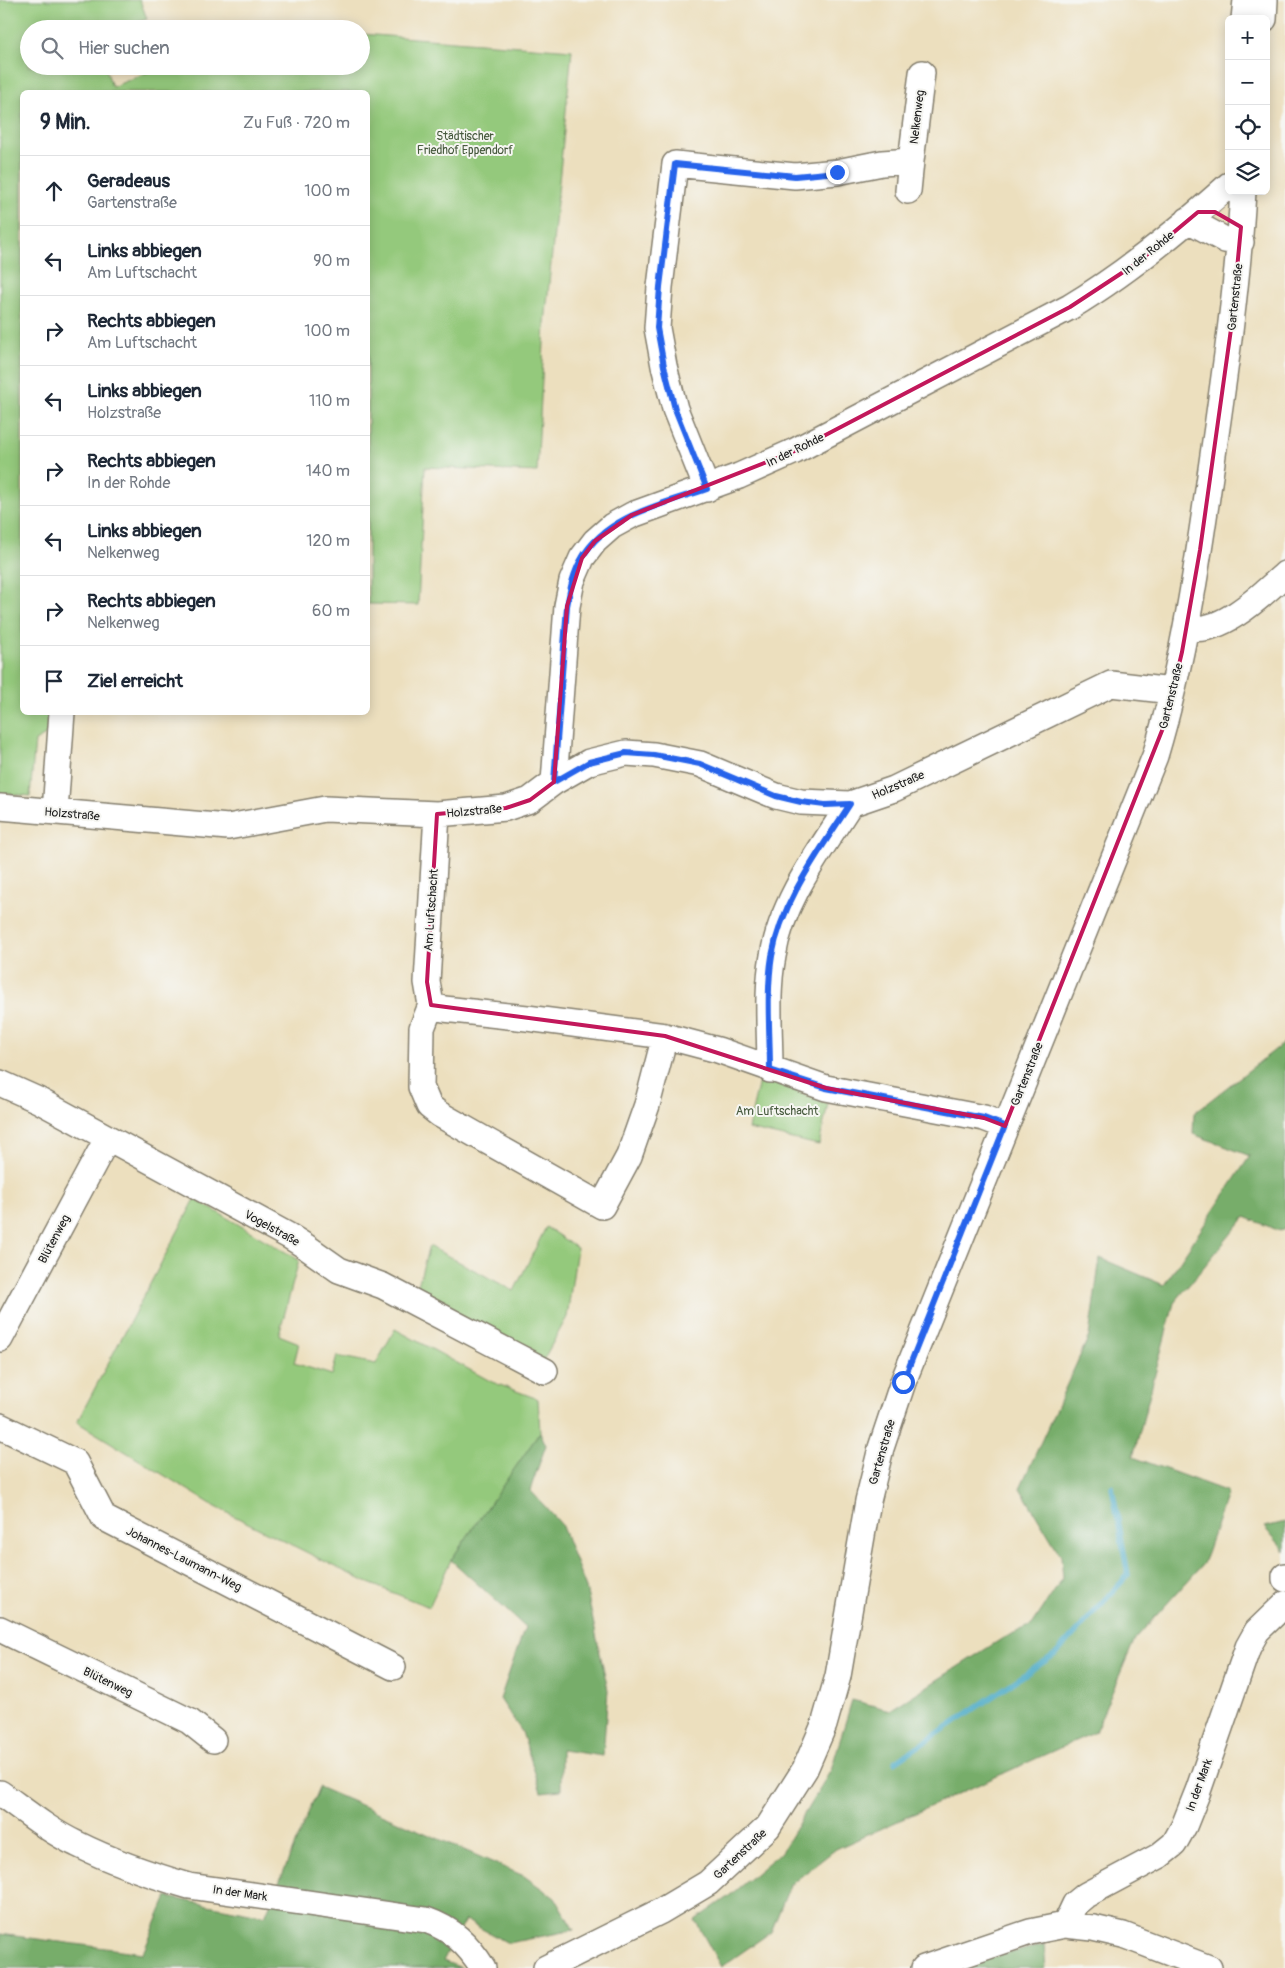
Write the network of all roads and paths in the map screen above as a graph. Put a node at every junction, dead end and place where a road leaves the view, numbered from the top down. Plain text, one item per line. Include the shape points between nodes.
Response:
1 (1246, 0) edge
2 (1265, 0) edge
3 (1244, 15) edge
4 (1264, 15) edge
5 (922, 73) dead end
6 (911, 161) junction
7 (1225, 188) edge
8 (908, 191) dead end
9 (1243, 195) edge
10 (1193, 216) junction
11 (1241, 234) junction
12 (707, 489) junction
13 (1285, 574) edge
14 (1187, 627) junction
15 (1172, 691) junction
16 (62, 715) edge
17 (554, 782) junction
18 (850, 804) junction
19 (0, 808) edge
20 (55, 812) junction
21 (437, 814) junction
22 (431, 1005) junction
23 (665, 1036) junction
24 (770, 1070) junction
25 (0, 1083) edge
26 (1005, 1126) junction
27 (107, 1139) junction
28 (0, 1339) edge
29 (545, 1371) dead end
30 (0, 1426) edge
31 (1285, 1604) edge
32 (0, 1629) edge
33 (393, 1668) dead end
34 (213, 1740) dead end
35 (0, 1792) edge
36 (1065, 1925) junction
37 (483, 1968) edge
38 (546, 1968) edge
39 (924, 1968) edge
40 (1208, 1968) edge

1 - 3 street
2 - 4 street
5 - 6 street, Nelkenweg
6 - 8 street, Nelkenweg
6 - 12 street, Nelkenweg via 795,176 675,164 657,328 675,409
7 - 10 street, In der Rohde
9 - 11 street, Gartenstraße
10 - 11 street via 1216,212
10 - 12 street, In der Rohde via 1137,263 1070,307 795,451
11 - 14 street, Gartenstraße via 1232,322
12 - 17 street, In der Rohde via 612,526 582,558 572,581 567,606
13 - 14 street via 1246,608 1224,622 1194,629
14 - 15 street, Gartenstraße
15 - 18 street, Holzstraße via 1111,684 894,789
15 - 26 street, Gartenstraße via 1155,756
16 - 20 street
17 - 18 street, Holzstraße via 589,762 626,753 654,755 700,764 776,796 825,805
17 - 21 street, Holzstraße via 530,800 506,808
18 - 24 street via 789,904 779,929 770,974
19 - 20 street, Holzstraße
20 - 21 street, Holzstraße via 212,827 326,809
21 - 22 street, Am Luftschacht via 427,982
22 - 23 street
22 - 23 street via 422,1028 421,1087 429,1106 602,1206 629,1156 647,1105
23 - 24 street via 718,1050
24 - 26 street via 826,1088 984,1118
25 - 27 street, Vogelstraße via 38,1100
26 - 38 street, Gartenstraße via 903,1382 881,1448 868,1501 838,1676 824,1725 805,1769 768,1827 708,1883 661,1911
27 - 28 street, Blütenweg
27 - 29 street, Vogelstraße via 289,1236 339,1270 383,1286
30 - 33 street, Johannes-Laumann-Weg via 75,1462 104,1518
31 - 36 street, In der Mark via 1257,1630 1248,1647 1198,1791 1174,1844 1159,1856 1086,1895 1075,1904
32 - 34 street, Blütenweg via 190,1721
35 - 37 street, In der Mark via 76,1844 121,1864 189,1886 434,1923 466,1944
36 - 39 street via 1030,1932
36 - 40 street via 1123,1935

